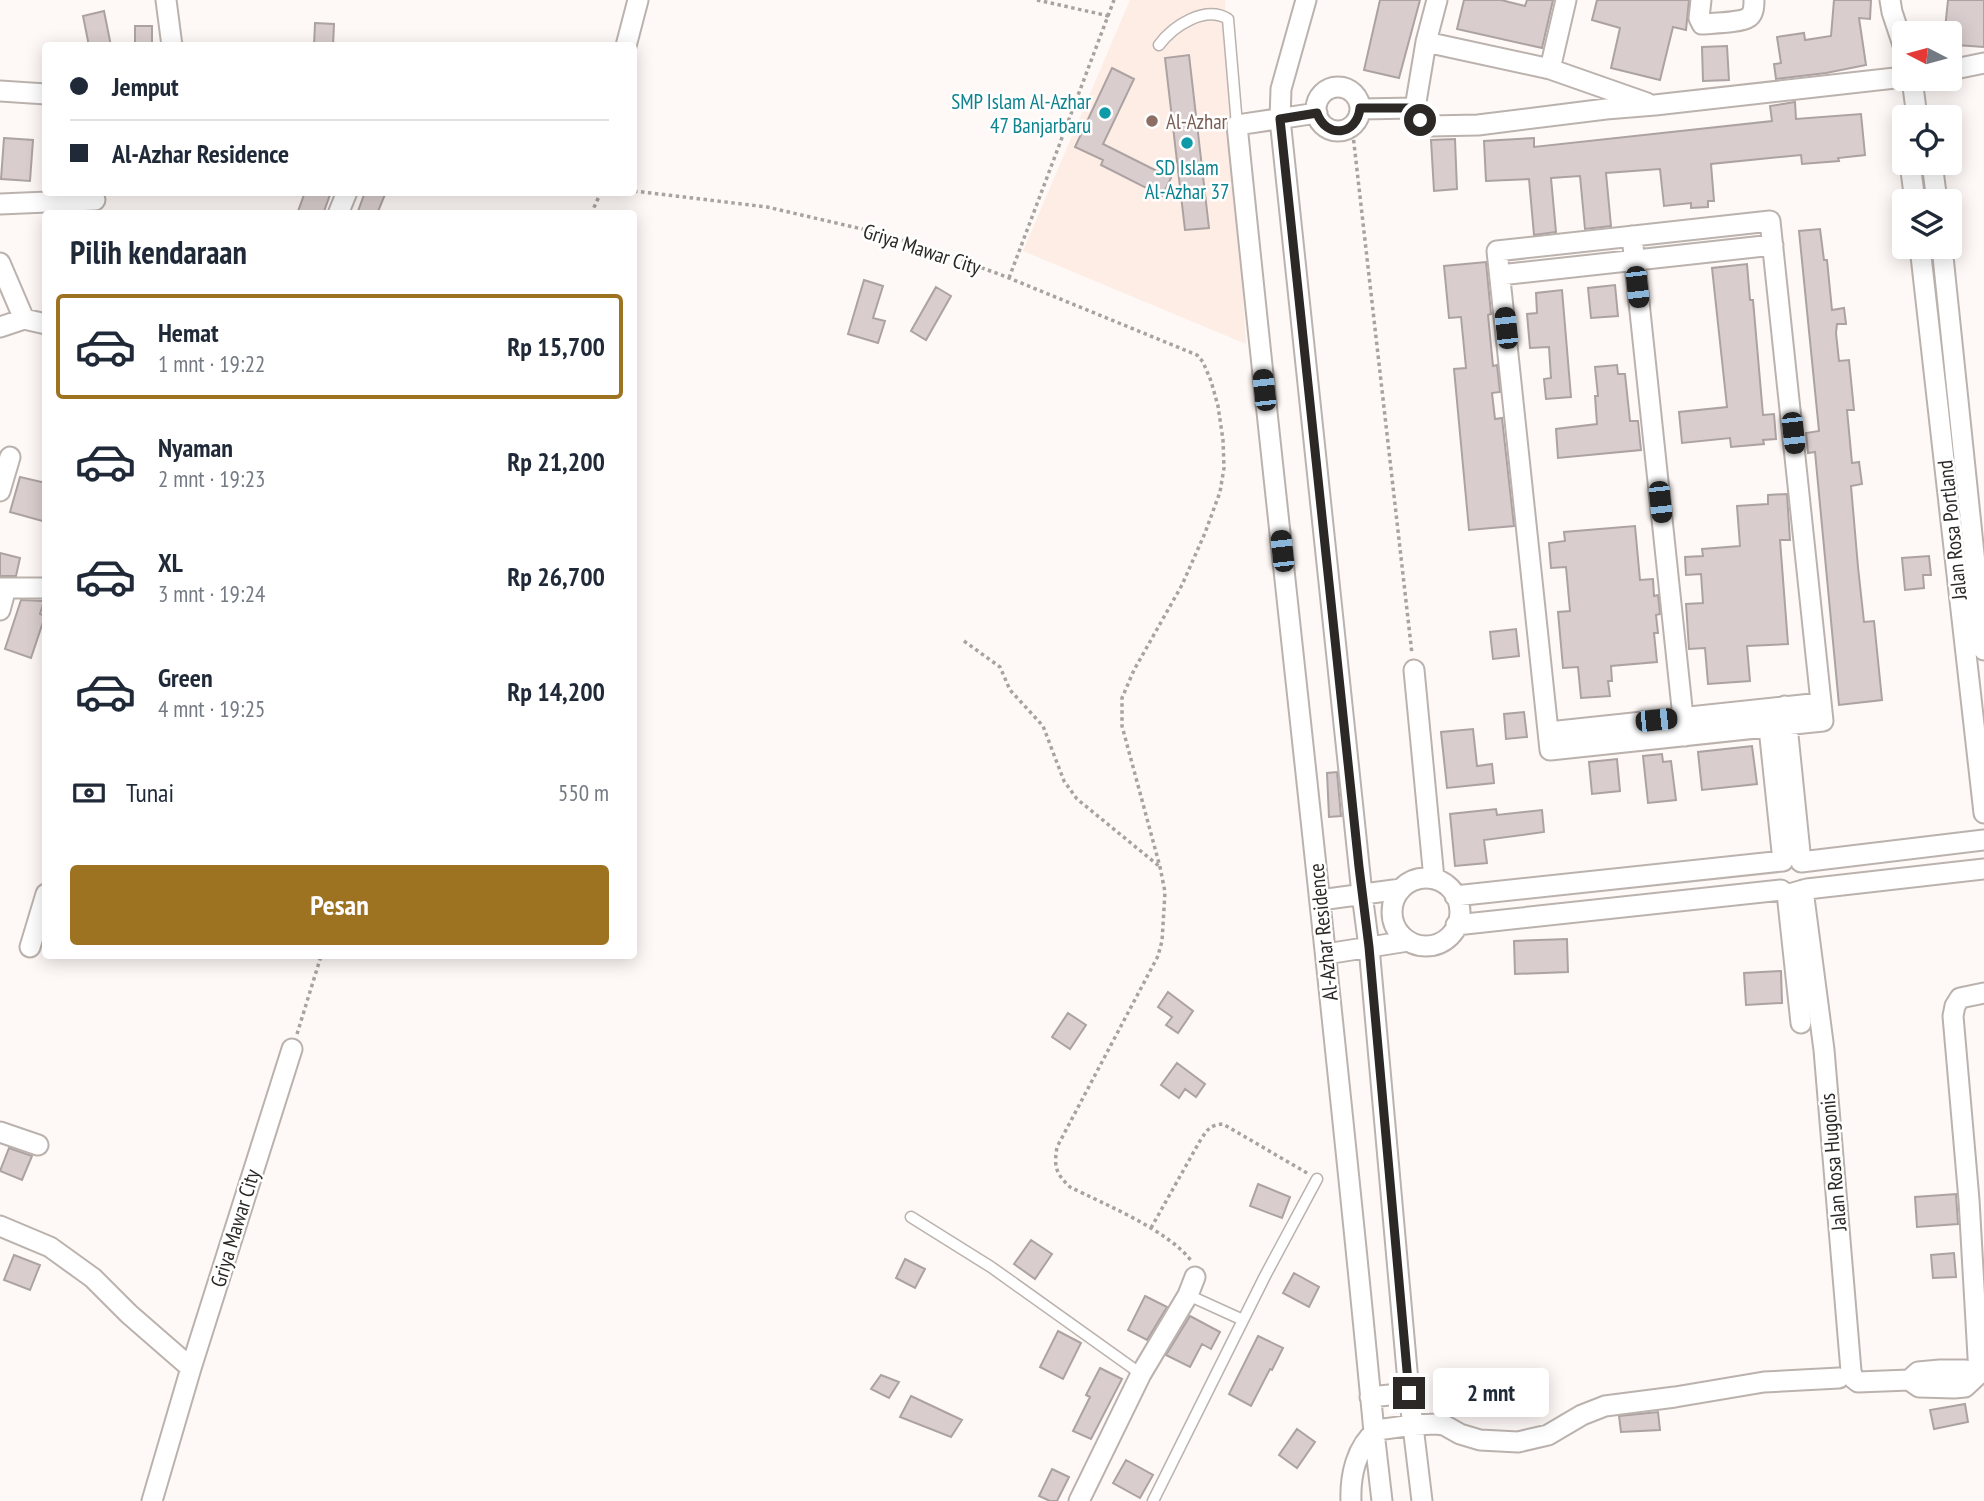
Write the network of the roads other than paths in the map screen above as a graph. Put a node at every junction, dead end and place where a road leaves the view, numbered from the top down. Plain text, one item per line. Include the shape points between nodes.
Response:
1 (166, 0) edge
2 (638, 0) edge
3 (1306, 0) edge
4 (1437, 0) edge
5 (1566, 0) edge
6 (1701, 0) edge
7 (1754, 0) edge
8 (1890, 0) edge
9 (1895, 21) edge
10 (171, 42) edge
11 (627, 42) edge
12 (1426, 42) junction
13 (1159, 45) dead end
14 (1984, 63) edge
15 (1962, 67) edge
16 (1550, 69) junction
17 (1892, 78) edge
18 (0, 91) edge
19 (42, 94) edge
20 (1655, 105) junction
21 (1415, 108) junction
22 (1317, 113) junction
23 (1356, 117) junction
24 (1280, 119) junction
25 (1237, 125) junction
26 (95, 200) dead end
27 (0, 204) edge
28 (1632, 236) junction
29 (1773, 245) junction
30 (1921, 259) edge
31 (1943, 259) edge
32 (1634, 260) junction
33 (0, 264) edge
34 (1500, 275) junction
35 (24, 319) junction
36 (42, 323) edge
37 (0, 327) edge
38 (10, 457) dead end
39 (0, 491) edge
40 (3, 588) edge
41 (42, 588) edge
42 (0, 610) edge
43 (1984, 650) edge
44 (1414, 670) road end
45 (1777, 717) junction
46 (1684, 727) junction
47 (1984, 813) edge
48 (1984, 840) edge
49 (1792, 861) junction
50 (1984, 869) edge
51 (1434, 879) junction
52 (1401, 889) junction
53 (1510, 890) junction
54 (1795, 890) junction
55 (1362, 894) junction
56 (1455, 896) junction
57 (1320, 900) junction
58 (42, 907) edge
59 (1513, 920) junction
60 (1456, 925) junction
61 (1408, 942) junction
62 (30, 947) dead end
63 (1369, 947) junction
64 (1326, 954) junction
65 (1984, 993) edge
66 (1801, 1023) dead end
67 (292, 1049) road end
68 (0, 1132) edge
69 (38, 1145) dead end
70 (1317, 1179) road end
71 (911, 1217) dead end
72 (0, 1226) edge
73 (1195, 1276) road end
74 (1188, 1295) junction
75 (1243, 1320) junction
76 (191, 1368) junction
77 (1141, 1374) junction
78 (1839, 1378) dead end
79 (1409, 1393) junction
80 (1370, 1397) junction
81 (1413, 1425) junction
82 (1374, 1432) junction
83 (152, 1501) edge
84 (1079, 1501) edge
85 (1153, 1501) edge
86 (1351, 1501) edge
87 (1382, 1501) edge
88 (1422, 1501) edge

1 - 10 street
2 - 11 street
3 - 24 street, Al-Azhar Residence via 1282,89
4 - 12 street
5 - 16 street
6 - 7 street via 1702,24 1749,17
8 - 9 street
12 - 16 street
12 - 21 street
13 - 25 lane via 1173,29 1201,16 1228,19
14 - 15 street
16 - 20 street
17 - 20 street
18 - 19 street
20 - 21 street via 1437,127 1423,124
21 - 23 street
22 - 23 street via 1323,125 1334,131 1347,130
22 - 23 street via 1323,94 1343,88 1355,95
22 - 24 street
24 - 25 street
24 - 55 street, Al-Azhar Residence
25 - 57 street, Al-Azhar Residence
26 - 27 street
28 - 29 street via 1770,221
28 - 32 street
28 - 34 street via 1497,251
29 - 32 street
29 - 45 street via 1823,721
30 - 47 street, Jalan Rosa Portland
31 - 43 street, Jalan Rosa Portland
32 - 34 street
32 - 46 street
33 - 35 street
34 - 46 street via 1550,750
35 - 36 street
35 - 37 street
38 - 39 street
40 - 41 street
40 - 42 street
44 - 51 street
45 - 46 street
45 - 49 street
48 - 49 street
49 - 53 street
49 - 54 street via 1808,868 1809,877
49 - 54 street via 1779,865 1775,875 1777,886
50 - 54 street
51 - 52 street via 1416,879
51 - 56 street via 1446,884
52 - 55 street
52 - 61 street via 1392,917
53 - 56 street
53 - 59 street
54 - 59 street
54 - 65 street, Jalan Rosa Hugonis via 1824,1050 1851,1371 1857,1382 1909,1380 1919,1387 1954,1388 1965,1387 1979,1374 1953,1016 1960,998
54 - 66 street
55 - 57 street
55 - 63 street, Al-Azhar Residence
56 - 60 street via 1460,910
57 - 64 street, Al-Azhar Residence
58 - 62 street
59 - 60 street
60 - 61 street via 1441,943 1419,946
61 - 63 street
63 - 64 street
63 - 79 street, Al-Azhar Residence
64 - 80 street, Al-Azhar Residence
67 - 76 street, Griya Mawar City
68 - 69 street
70 - 75 lane
71 - 77 lane via 991,1267
72 - 76 street via 50,1247 93,1278
73 - 74 street
74 - 75 lane
74 - 77 street
75 - 85 lane
76 - 83 street, Griya Mawar City
77 - 84 street
78 - 81 street via 1764,1382 1605,1406 1548,1435 1518,1442 1480,1440 1444,1425
79 - 80 street
79 - 81 street, Al-Azhar Residence
80 - 82 street, Al-Azhar Residence
81 - 82 street
81 - 88 street, Al-Azhar Residence
82 - 86 street via 1355,1462
82 - 87 street, Al-Azhar Residence

